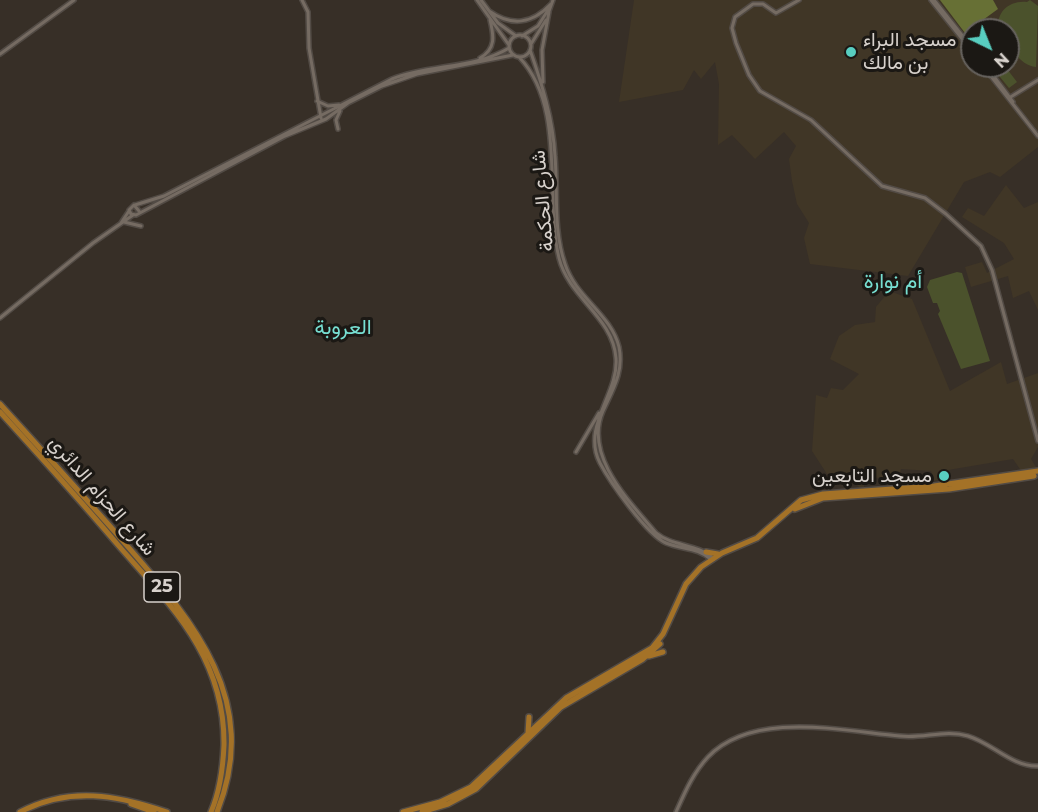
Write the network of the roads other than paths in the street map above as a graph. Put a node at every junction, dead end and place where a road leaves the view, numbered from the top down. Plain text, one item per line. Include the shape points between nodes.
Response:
1 (74, 0) edge
2 (302, 0) edge
3 (479, 0) edge
4 (799, 0) edge
5 (552, 1) edge
6 (935, 1) edge
7 (489, 11) junction
8 (549, 12) junction
9 (490, 18) junction
10 (960, 33) edge
11 (960, 33) edge
12 (516, 36) junction
13 (522, 36) junction
14 (531, 44) junction
15 (509, 47) junction
16 (530, 50) junction
17 (0, 54) edge
18 (513, 56) junction
19 (519, 57) junction
20 (477, 60) junction
21 (994, 78) edge
22 (1038, 80) edge
23 (543, 90) junction
24 (316, 100) junction
25 (1010, 100) junction
26 (341, 107) junction
27 (323, 118) junction
28 (338, 129) dead end
29 (1038, 136) edge
30 (134, 205) junction
31 (140, 211) junction
32 (129, 212) junction
33 (133, 215) junction
34 (122, 224) junction
35 (141, 226) dead end
36 (0, 318) edge
37 (0, 404) edge
38 (600, 411) junction
39 (0, 412) edge
40 (1038, 441) edge
41 (576, 452) dead end
42 (1038, 473) edge
43 (1019, 477) junction
44 (83, 500) junction
45 (705, 553) junction
46 (722, 553) junction
47 (712, 560) junction
48 (661, 643) junction
49 (648, 656) junction
50 (545, 717) junction
51 (538, 727) junction
52 (528, 734) junction
53 (1038, 766) edge
54 (218, 803) junction
55 (20, 812) edge
56 (27, 812) edge
57 (154, 812) edge
58 (167, 812) edge
59 (206, 812) edge
60 (211, 812) edge
61 (219, 812) edge
62 (403, 812) edge
63 (422, 812) edge
64 (676, 812) edge

1 - 17 street
2 - 24 street via 308,12
3 - 7 street
3 - 9 street
4 - 40 street via 776,13 763,4 753,4 735,17 732,31 749,75 762,93 811,120 879,185 925,198 981,246 992,270
5 - 7 street via 534,18 518,22 505,21
5 - 8 street
5 - 13 street via 541,23
6 - 10 street
6 - 11 street
7 - 12 street via 504,29
8 - 14 street
8 - 23 street via 542,50
9 - 15 street
9 - 20 street via 492,46
12 - 13 street
12 - 15 street
13 - 14 street
14 - 16 street
15 - 18 street
15 - 20 street via 499,55
16 - 19 street
16 - 23 street, شارع الحكمة
18 - 19 street
18 - 26 street via 406,77
19 - 38 street, شارع الحكمة via 534,75 545,113 555,241 561,266 570,285 600,320 614,344 614,382
20 - 26 street via 417,70 381,83
21 - 25 street
22 - 25 street
23 - 45 street, شارع الحكمة via 554,143 563,258 576,288 610,327 619,349 618,381 601,419 601,456 657,533
24 - 26 street
24 - 27 street
25 - 29 street
26 - 27 street
26 - 28 street
27 - 30 street via 282,134 161,197
27 - 31 street
30 - 31 street
30 - 32 street
31 - 33 street
32 - 33 street
32 - 34 street
33 - 34 street
34 - 35 street
34 - 36 street
37 - 44 main road, شارع الحزام الدائري / 25
38 - 41 street
38 - 45 street, شارع الحكمة via 596,450 612,480 661,539
39 - 44 main road, شارع الحزام الدائري / 25
42 - 43 main road
43 - 46 main road via 817,495 797,503 753,540
43 - 47 main road via 950,489 808,502 758,541
44 - 54 main road, شارع الحزام الدائري / 25 via 182,610 212,658 224,692 229,734 227,768
45 - 46 main road
45 - 47 main road
46 - 47 main road
47 - 48 main road via 690,585
47 - 50 main road via 686,584 663,634 652,648 570,695
48 - 49 main road
48 - 49 main road via 664,651
49 - 51 main road via 567,703
50 - 51 main road
50 - 52 main road via 530,716
51 - 52 main road
51 - 63 main road via 498,770 468,794
52 - 62 main road via 463,791
53 - 64 street via 1022,764 958,734 907,737 779,728 739,737 717,749 691,779
54 - 59 main road
54 - 60 main road, شارع الحزام الدائري / 25
54 - 61 main road, شارع الحزام الدائري / 25
55 - 58 main road via 53,799 102,796 125,798
56 - 57 main road via 57,801 108,800

